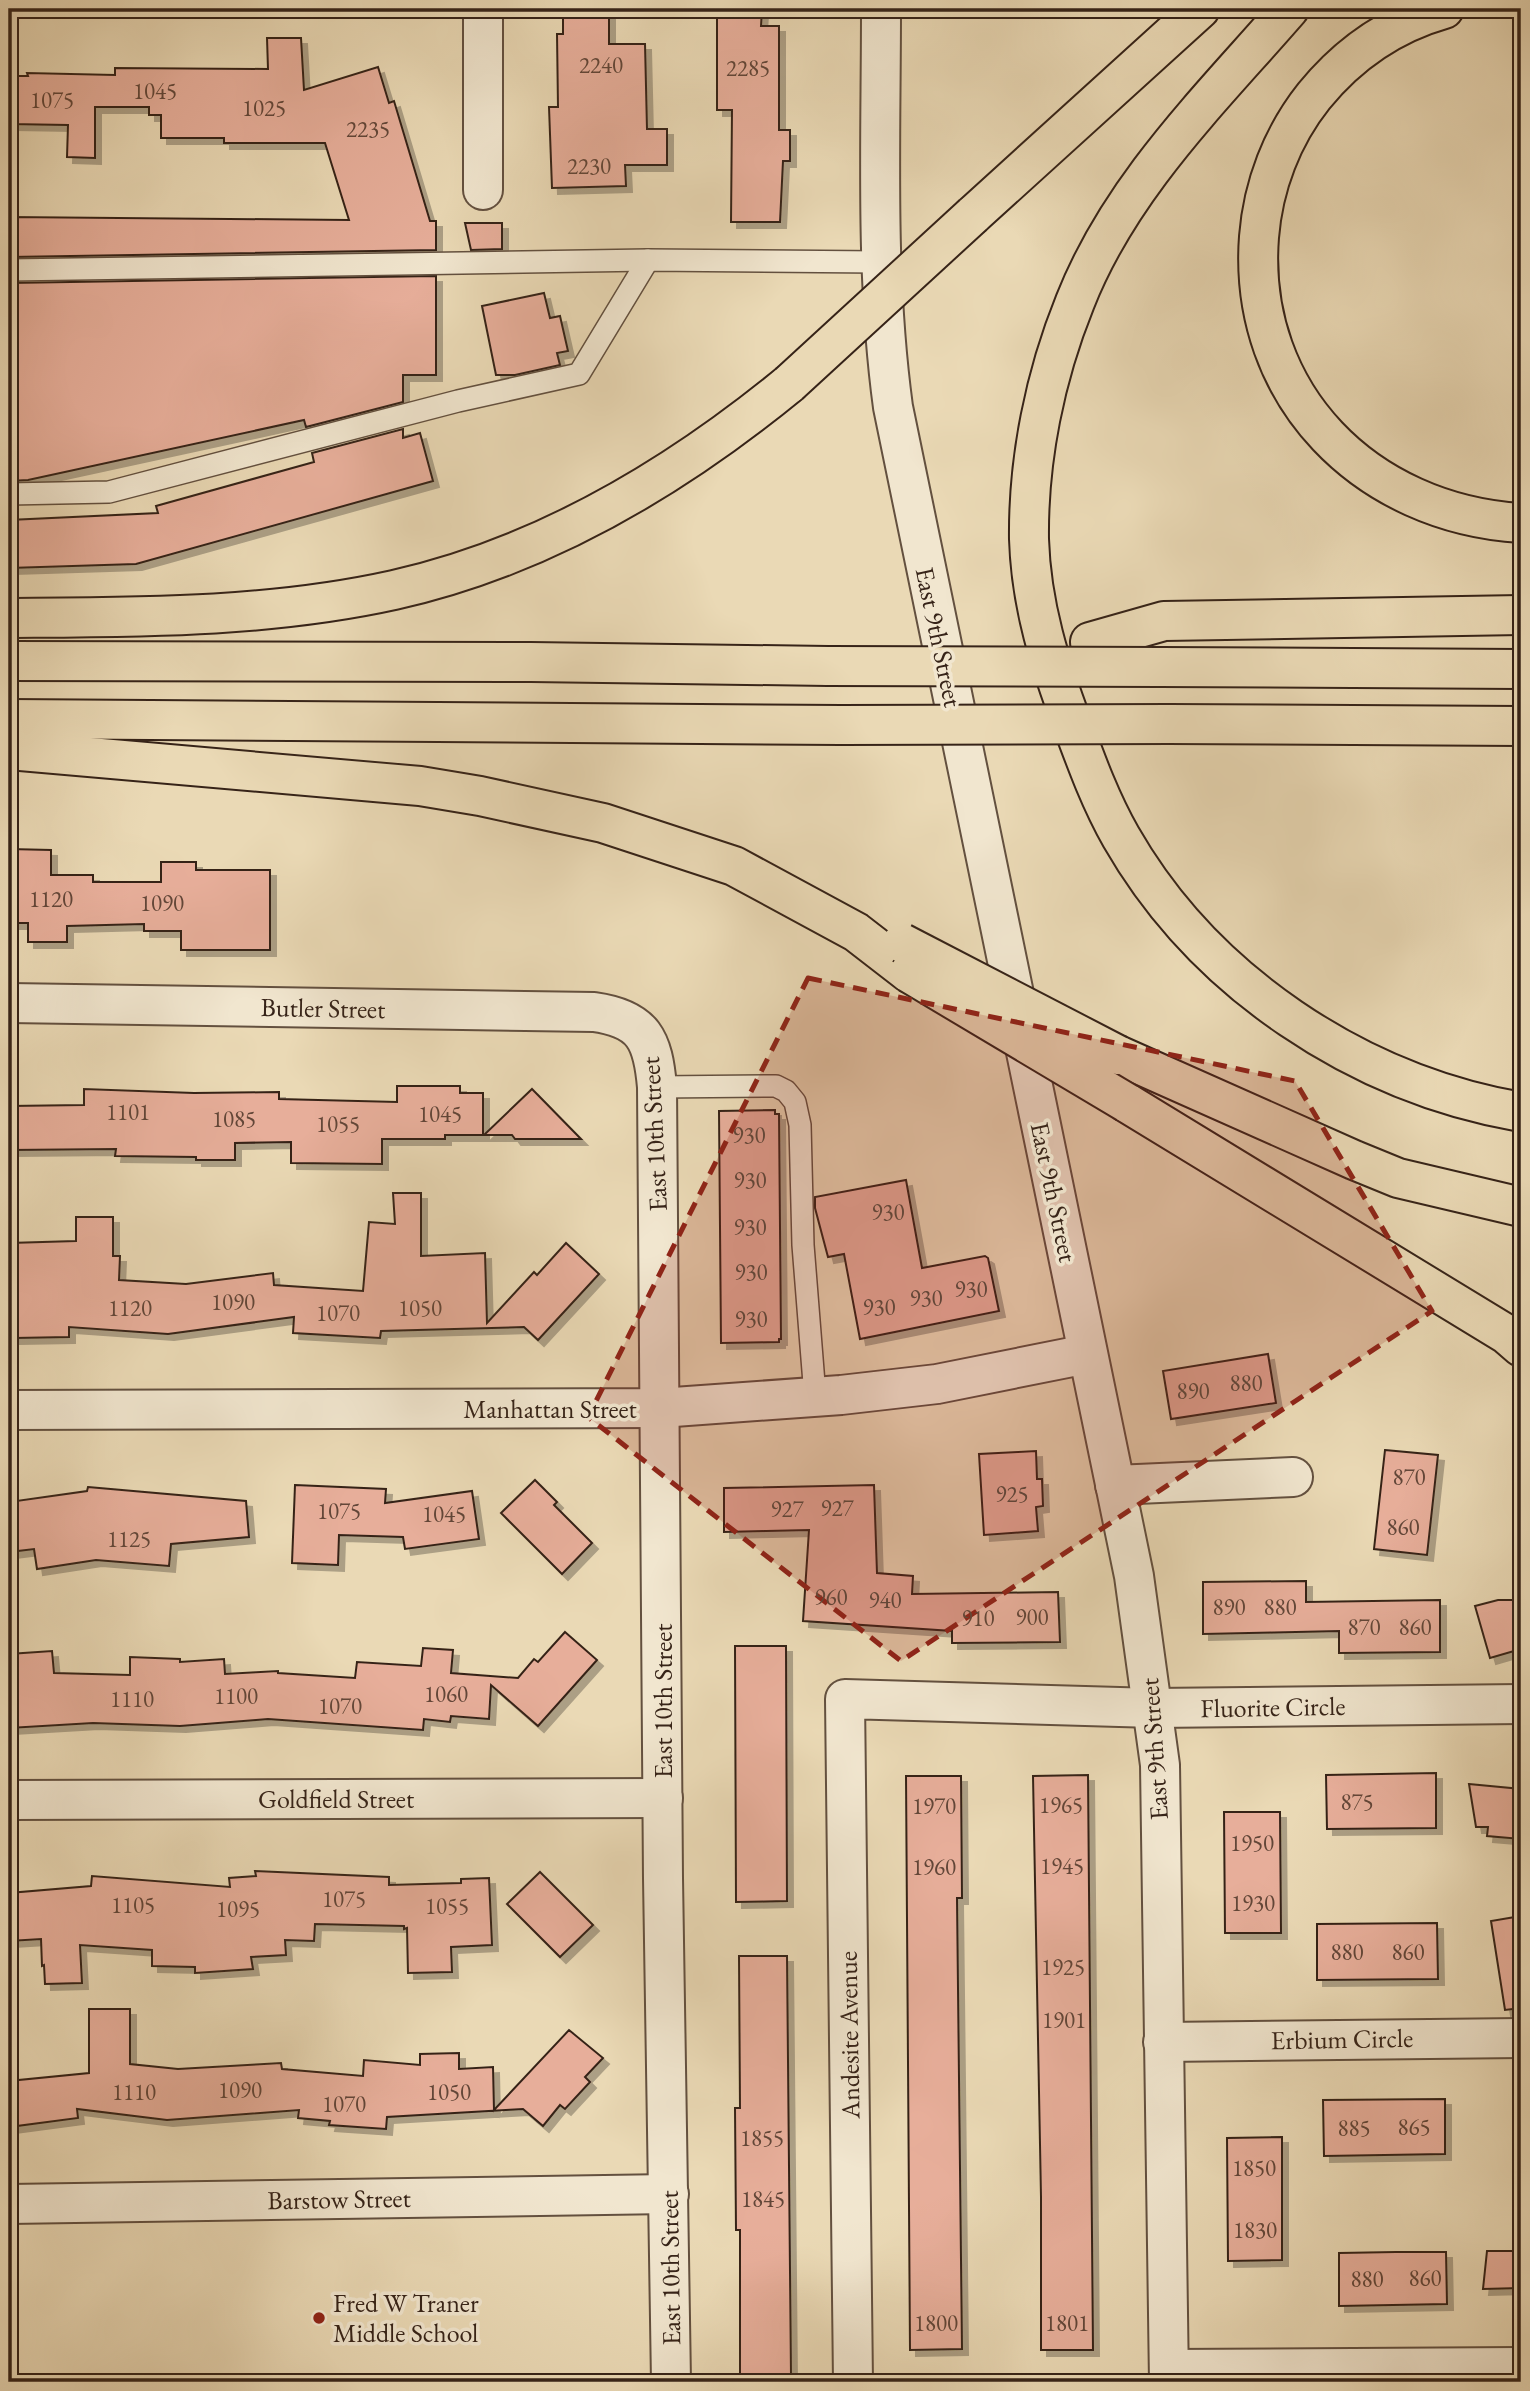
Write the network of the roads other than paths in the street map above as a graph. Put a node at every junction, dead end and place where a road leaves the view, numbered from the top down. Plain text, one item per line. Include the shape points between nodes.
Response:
1 (483, 9) edge
2 (881, 9) edge
3 (1200, 9) edge
4 (1289, 9) edge
5 (1444, 9) edge
6 (483, 190) dead end
7 (648, 260) junction
8 (880, 262) junction
9 (9, 270) edge
10 (9, 494) edge
11 (1521, 523) edge
12 (1521, 615) edge
13 (9, 618) edge
14 (9, 661) edge
15 (1016, 668) junction
16 (1521, 669) edge
17 (9, 719) edge
18 (1521, 726) edge
19 (9, 750) edge
20 (906, 958) junction
21 (9, 1003) edge
22 (635, 1025) joint
23 (657, 1087) junction
24 (1521, 1112) edge
25 (1521, 1207) edge
26 (1521, 1347) edge
27 (1087, 1354) junction
28 (815, 1396) junction
29 (660, 1408) junction
30 (9, 1410) edge
31 (1293, 1476) dead end
32 (1115, 1485) junction
33 (857, 1700) joint
34 (1521, 1704) edge
35 (1154, 1708) junction
36 (663, 1798) junction
37 (9, 1800) edge
38 (1521, 2038) edge
39 (1163, 2042) junction
40 (669, 2194) junction
41 (9, 2204) edge
42 (1521, 2367) edge
43 (1169, 2376) edge
44 (671, 2382) edge
45 (853, 2382) edge

1 - 6 street
2 - 8 street, East 9th Street
3 - 13 highway, bridge via 789,384 708,447 616,505 513,553 395,590 272,609 144,617
4 - 24 highway via 1137,188 1095,257 1076,300 1047,393 1030,491 1033,589 1042,637 1103,803 1121,838 1197,938 1263,998 1339,1049 1422,1086
5 - 11 highway via 1415,17 1352,55 1303,110 1279,155 1266,194 1259,286 1273,346 1288,381 1332,442 1359,466 1422,503 1488,521
7 - 8 lane
7 - 9 lane
7 - 10 lane via 579,374 110,492
8 - 27 street, East 9th Street via 892,407
12 - 15 highway, bridge via 1164,621
14 - 15 highway, bridge
15 - 16 highway, bridge
17 - 18 highway, bridge
19 - 20 highway via 358,779 542,808 734,866
20 - 25 highway, bridge via 1341,1155 1398,1178
20 - 26 highway, bridge via 1127,1102
21 - 22 street, Butler Street via 594,1012 625,1018
22 - 23 street, East 10th Street via 650,1044
23 - 28 lane via 776,1086 795,1102
23 - 29 street, East 10th Street
27 - 28 street, Manhattan Street via 937,1384
27 - 32 street, East 9th Street
28 - 29 street, Manhattan Street
29 - 30 street, Manhattan Street
29 - 36 street, East 10th Street
31 - 32 street
32 - 35 street, East 9th Street
33 - 35 street, Fluorite Circle
33 - 45 street, Andesite Avenue via 845,1699
34 - 35 street, Fluorite Circle
35 - 39 street, East 9th Street via 1160,1765
36 - 37 street, Goldfield Street
36 - 40 street, East 10th Street
38 - 39 street, Erbium Circle
39 - 43 street, East 9th Street
40 - 41 street, Barstow Street
40 - 44 street, East 10th Street
42 - 43 street

